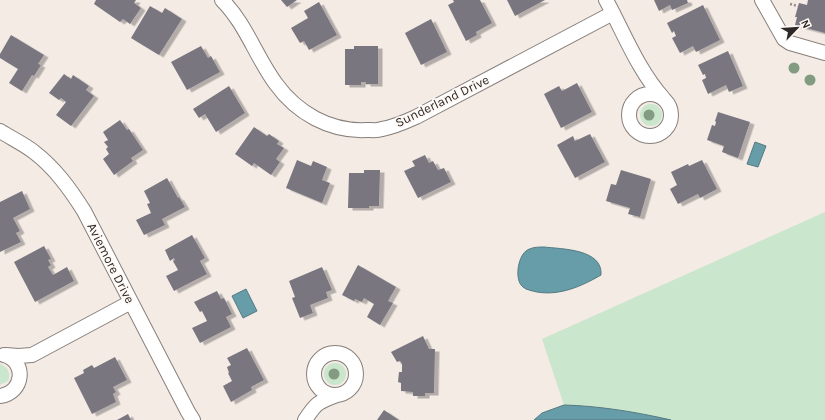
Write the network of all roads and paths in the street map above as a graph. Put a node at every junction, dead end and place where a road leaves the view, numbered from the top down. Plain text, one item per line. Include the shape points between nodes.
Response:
1 (222, 0) edge
2 (606, 0) edge
3 (765, 3) edge
4 (790, 4) dead end
5 (798, 6) dead end
6 (613, 13) junction
7 (825, 53) edge
8 (639, 63) junction
9 (635, 100) junction
10 (666, 101) junction
11 (0, 131) edge
12 (131, 302) junction
13 (3, 355) edge
14 (32, 355) junction
15 (20, 377) junction
16 (315, 381) junction
17 (337, 395) junction
18 (0, 396) edge
19 (315, 405) junction
20 (193, 420) edge
21 (306, 420) edge

1 - 6 street, Sunderland Drive via 245,30 286,98 302,112 320,122 359,131 380,130 416,117
2 - 6 street
3 - 7 street via 784,38 790,43
4 - 5 path
6 - 8 street
8 - 9 street via 640,87
8 - 10 street via 653,87
9 - 10 street via 640,96 654,94
9 - 10 street via 629,113 632,126 637,132 650,136 657,135 668,127 671,114
11 - 12 street, Aviemore Drive via 34,152 53,168 70,189
12 - 14 street
12 - 20 street, Aviemore Drive
13 - 14 street
13 - 15 street via 16,364
14 - 15 street
15 - 18 street via 14,390
16 - 17 street via 324,392
16 - 17 street via 314,374 318,361 330,354 343,355 353,364 356,378 349,390
16 - 19 street
17 - 19 street
19 - 21 street

